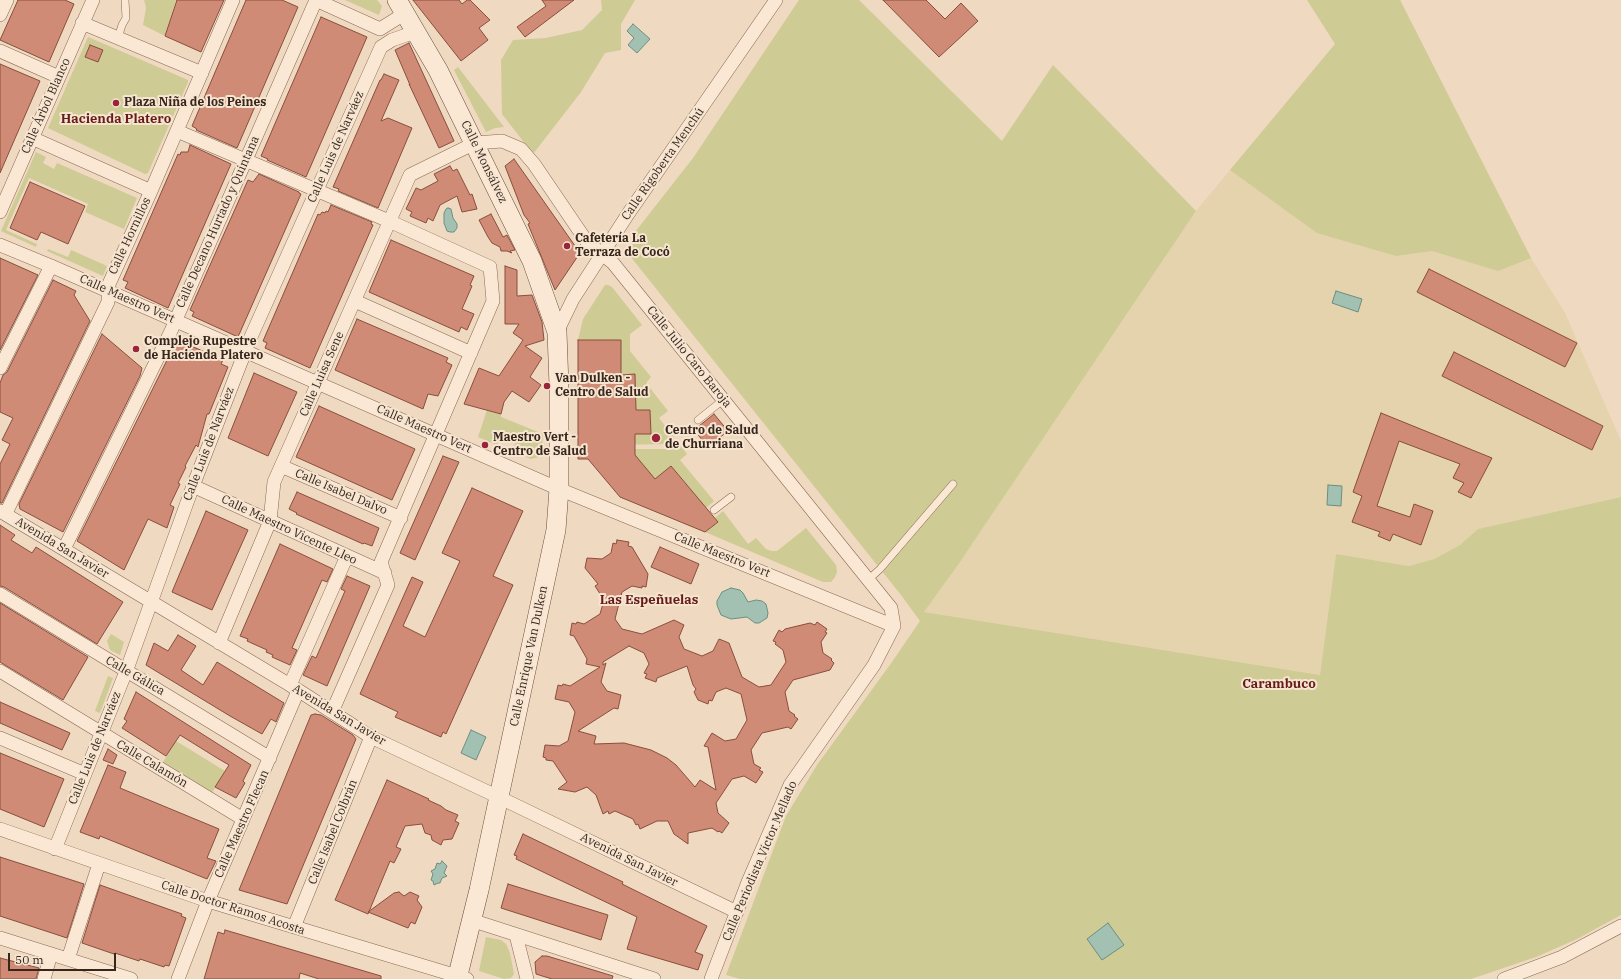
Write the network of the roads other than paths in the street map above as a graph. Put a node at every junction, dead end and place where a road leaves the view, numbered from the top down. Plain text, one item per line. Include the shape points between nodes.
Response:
1 (7, 0) edge
2 (93, 0) edge
3 (125, 0) edge
4 (233, 0) edge
5 (316, 0) edge
6 (776, 0) edge
7 (400, 7) edge
8 (0, 15) edge
9 (82, 23) junction
10 (380, 29) junction
11 (415, 32) junction
12 (118, 38) junction
13 (381, 47) junction
14 (0, 51) edge
15 (202, 73) junction
16 (59, 77) junction
17 (177, 131) junction
18 (32, 138) junction
19 (475, 143) junction
20 (246, 160) junction
21 (317, 190) junction
22 (151, 191) junction
23 (0, 212) edge
24 (389, 221) junction
25 (0, 245) edge
26 (602, 254) junction
27 (50, 266) junction
28 (108, 292) junction
29 (355, 301) junction
30 (175, 320) junction
31 (557, 332) junction
32 (245, 351) junction
33 (472, 353) junction
34 (0, 368) edge
35 (318, 383) junction
36 (723, 400) junction
37 (698, 420) dead end
38 (436, 434) junction
39 (281, 466) junction
40 (953, 484) dead end
41 (193, 486) junction
42 (559, 488) junction
43 (731, 497) dead end
44 (714, 510) dead end
45 (3, 512) edge
46 (401, 518) junction
47 (270, 521) junction
48 (64, 549) junction
49 (346, 556) junction
50 (385, 574) junction
51 (868, 580) junction
52 (0, 594) edge
53 (152, 602) junction
54 (894, 626) junction
55 (219, 643) junction
56 (127, 669) junction
57 (0, 671) edge
58 (294, 688) junction
59 (332, 712) junction
60 (101, 733) junction
61 (371, 737) junction
62 (0, 738) edge
63 (270, 758) junction
64 (85, 774) junction
65 (499, 797) junction
66 (243, 819) junction
67 (0, 829) edge
68 (55, 849) junction
69 (99, 864) junction
70 (208, 901) junction
71 (737, 912) junction
72 (472, 920) junction
73 (1621, 926) edge
74 (294, 927) junction
75 (516, 935) junction
76 (0, 938) edge
77 (51, 954) junction
78 (68, 959) junction
79 (461, 978) edge
80 (44, 979) edge
81 (131, 979) edge
82 (178, 979) edge
83 (527, 979) edge
84 (654, 979) edge
85 (711, 979) edge
86 (1504, 979) edge

1 - 8 street
2 - 9 street, Calle Árbol Blanco
3 - 12 lane via 126,18
4 - 15 street, Calle Hornillos
5 - 10 street
5 - 20 street, Calle Decano Hurtado y Quintana
6 - 26 street, Calle Rigoberta Menchú
7 - 10 street
7 - 11 street, Calle Monsálvez
9 - 12 street
9 - 16 street, Calle Árbol Blanco
10 - 13 street, Calle Luis de Narváez
11 - 13 street
11 - 19 street, Calle Monsálvez via 438,70
12 - 15 street
13 - 21 street, Calle Luis de Narváez
14 - 16 street
15 - 17 street, Calle Hornillos
16 - 18 street, Calle Árbol Blanco
17 - 20 street
17 - 22 street, Calle Hornillos
18 - 22 street
18 - 23 street, Calle Árbol Blanco
19 - 24 street, Calle Luisa Sene via 410,175
19 - 26 street, Calle Julio Caro Baroja via 502,141 520,149 534,164 587,242
19 - 31 street, Calle Monsálvez via 532,261
20 - 21 street
20 - 30 street, Calle Decano Hurtado y Quintana
21 - 24 street
21 - 32 street, Calle Luis de Narváez
22 - 28 street, Calle Hornillos via 109,284
24 - 29 street, Calle Luisa Sene
24 - 33 street via 490,267 493,301
25 - 27 street, Calle Maestro Vert
26 - 31 street, Calle Rigoberta Menchú via 573,299
26 - 36 street, Calle Julio Caro Baroja via 613,263
27 - 28 street, Calle Maestro Vert
27 - 34 street
28 - 30 street, Calle Maestro Vert
28 - 45 street, Calle Hornillos via 108,302
29 - 33 street
29 - 35 street, Calle Luisa Sene
30 - 32 street, Calle Maestro Vert
30 - 48 street, Calle Decano Hurtado y Quintana
31 - 42 street, Calle Enrique Van Dulken
32 - 35 street, Calle Maestro Vert
32 - 41 street, Calle Luis de Narváez
33 - 38 street
35 - 38 street, Calle Maestro Vert
35 - 39 street, Calle Luisa Sene
36 - 37 lane
36 - 51 street, Calle Julio Caro Baroja
38 - 42 street, Calle Maestro Vert
38 - 46 street
39 - 46 street, Calle Isabel Dalvo
39 - 47 street, Calle Luisa Sene via 274,482
40 - 51 lane
41 - 47 street, Calle Maestro Vicente Lleo
41 - 53 street, Calle Luis de Narváez
42 - 54 street, Calle Maestro Vert
42 - 65 street, Calle Enrique Van Dulken via 556,530
43 - 44 lane
45 - 48 street, Avenida San Javier
46 - 50 street via 381,562
47 - 49 street, Calle Maestro Vicente Lleo
47 - 55 street, Calle Luisa Sene
48 - 53 street, Avenida San Javier
49 - 50 street, Calle Maestro Vicente Lleo
49 - 58 street, Calle Maestro Flecan
50 - 59 street via 388,585
51 - 54 street, Calle Julio Caro Baroja via 890,608
52 - 56 street, Calle Gálica via 94,652
53 - 55 street, Avenida San Javier
53 - 56 street, Calle Luis de Narváez
54 - 71 street, Calle Periodista Víctor Mellado via 874,665 790,785
55 - 58 street, Avenida San Javier
56 - 60 street, Calle Luis de Narváez
56 - 63 street, Calle Gálica
57 - 60 street, Calle Calamón
58 - 59 street, Avenida San Javier
58 - 63 street, Calle Maestro Flecan
59 - 61 street, Avenida San Javier
60 - 64 street, Calle Luis de Narváez
60 - 66 street, Calle Calamón
61 - 65 street, Avenida San Javier
61 - 74 street, Calle Isabel Colbrán
62 - 64 street
63 - 66 street, Calle Maestro Flecan
64 - 68 street, Calle Luis de Narváez
65 - 71 street, Avenida San Javier
65 - 72 street, Calle Enrique Van Dulken
66 - 70 street, Calle Maestro Flecan
67 - 68 street, Calle Doctor Ramos Acosta
68 - 69 street, Calle Doctor Ramos Acosta
69 - 70 street, Calle Doctor Ramos Acosta
69 - 78 street
70 - 74 street, Calle Doctor Ramos Acosta
70 - 82 street, Calle Maestro Flecan
71 - 85 street, Calle Periodista Víctor Mellado
72 - 75 street
72 - 79 street, Calle Enrique Van Dulken
73 - 86 street via 1562,957
74 - 79 street, Calle Doctor Ramos Acosta
75 - 83 street
75 - 84 street
76 - 77 street
77 - 78 street
77 - 80 street
78 - 81 street

